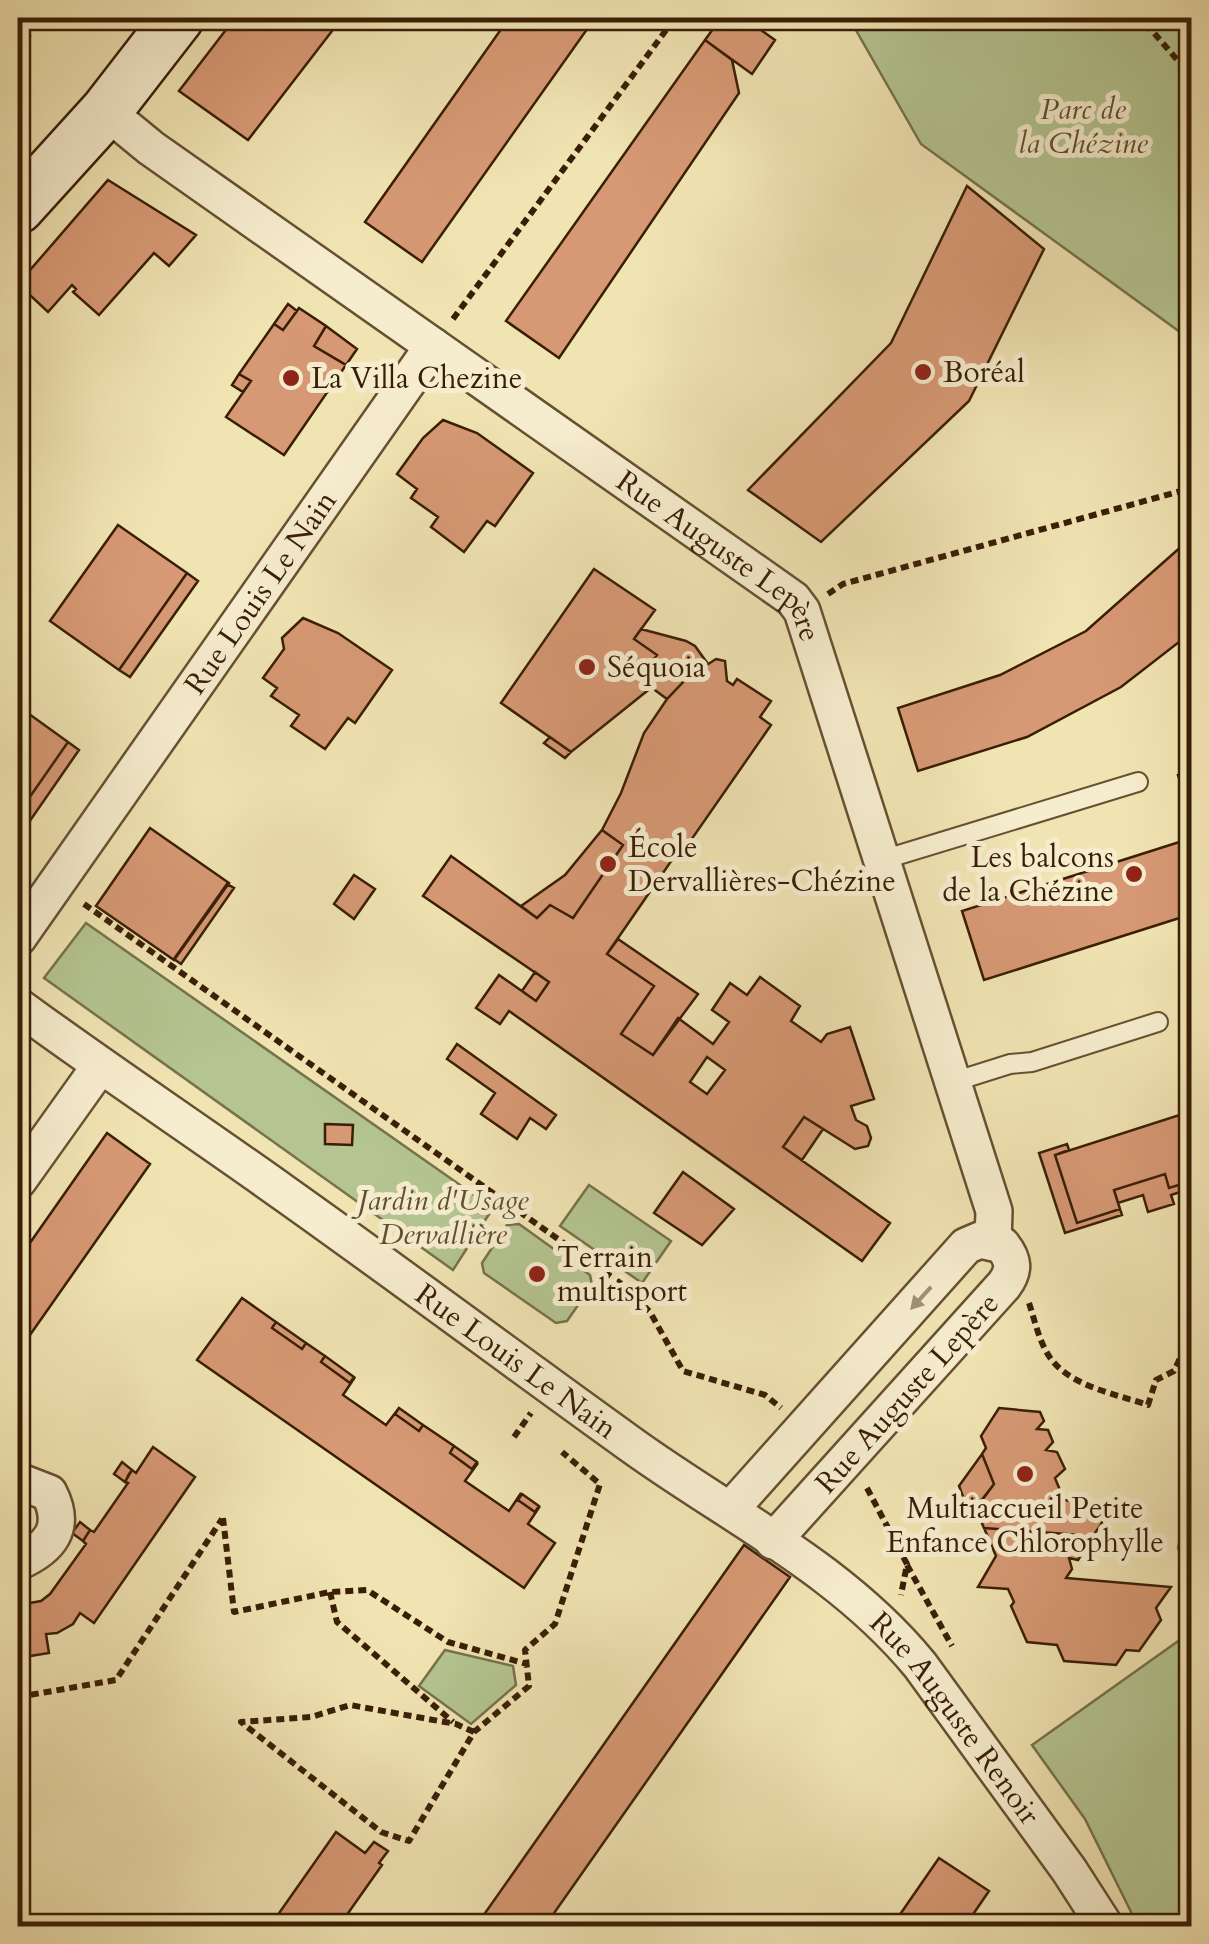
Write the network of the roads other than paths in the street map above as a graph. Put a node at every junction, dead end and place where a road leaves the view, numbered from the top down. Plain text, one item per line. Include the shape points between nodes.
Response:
1 (178, 18) edge
2 (106, 110) junction
3 (18, 208) edge
4 (433, 346) junction
5 (1138, 782) dead end
6 (882, 860) junction
7 (18, 938) edge
8 (18, 1006) edge
9 (1158, 1022) dead end
10 (100, 1066) junction
11 (954, 1082) junction
12 (18, 1181) edge
13 (1003, 1254) junction
14 (18, 1480) edge
15 (731, 1509) junction
16 (773, 1541) junction
17 (18, 1562) edge
18 (1106, 1926) edge

1 - 2 main road
2 - 3 main road
2 - 4 street, Rue Auguste Lepère
4 - 6 street, Rue Auguste Lepère via 793,599
4 - 7 street, Rue Louis Le Nain
5 - 6 lane
6 - 11 street, Rue Auguste Lepère
8 - 10 street, Rue Louis Le Nain
9 - 11 lane
10 - 12 street
10 - 15 street, Rue Louis Le Nain
11 - 13 street, Rue Auguste Lepère
13 -> 15 street, Rue Auguste Lepère via 980,1240 966,1246
13 - 16 street, Rue Auguste Lepère via 1012,1274 1004,1286
14 - 17 street via 49,1493 57,1525 42,1550
15 - 16 street, Rue Louis Le Nain
16 - 18 street, Rue Auguste Renoir via 859,1600 893,1633

